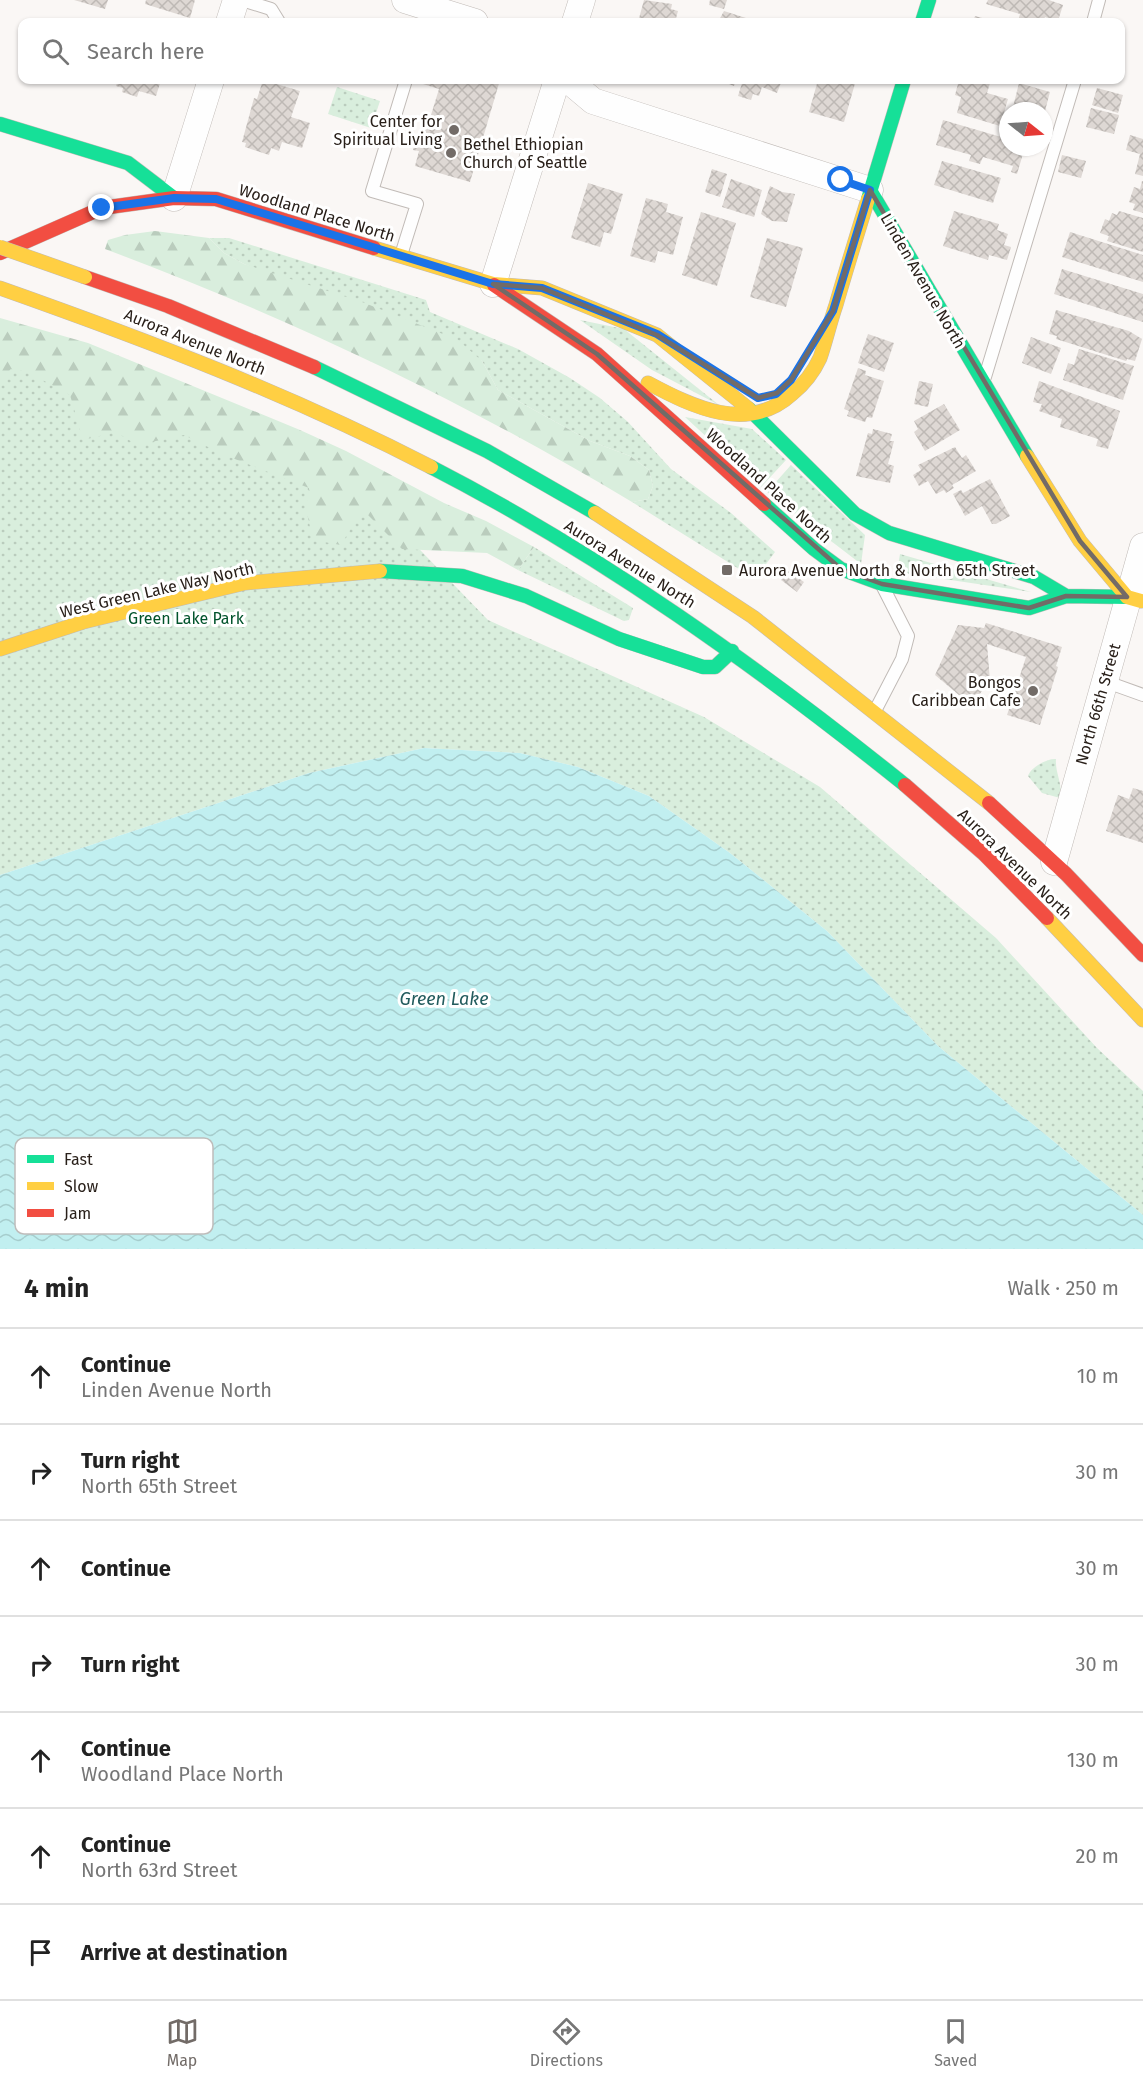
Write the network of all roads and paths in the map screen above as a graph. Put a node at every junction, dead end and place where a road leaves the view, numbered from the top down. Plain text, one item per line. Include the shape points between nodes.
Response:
1 (236, 0) edge
2 (242, 0) edge
3 (405, 0) edge
4 (582, 0) edge
5 (929, 0) edge
6 (1099, 0) edge
7 (230, 18) edge
8 (277, 18) edge
9 (462, 18) edge
10 (576, 18) edge
11 (923, 18) edge
12 (1094, 18) edge
13 (210, 84) edge
14 (405, 84) edge
15 (556, 84) edge
16 (573, 84) edge
17 (903, 84) edge
18 (1074, 84) edge
19 (0, 124) edge
20 (870, 190) junction
21 (174, 198) junction
22 (0, 247) edge
23 (0, 253) edge
24 (400, 256) junction
25 (493, 284) junction
26 (0, 288) edge
27 (833, 311) junction
28 (657, 334) junction
29 (597, 354) junction
30 (983, 384) junction
31 (757, 415) junction
32 (1143, 546) edge
33 (882, 579) junction
34 (1066, 596) junction
35 (1135, 599) edge
36 (0, 649) edge
37 (732, 651) junction
38 (1104, 681) junction
39 (1143, 695) edge
40 (875, 712) junction
41 (1054, 862) junction
42 (1143, 955) edge
43 (1143, 1020) edge

1 - 7 street
2 - 8 lane via 271,9
3 - 9 street
4 - 10 street
5 - 11 main road
6 - 12 lane
13 - 21 street
14 - 24 lane via 372,191 417,204
15 - 25 street
16 - 20 street via 593,101
17 - 20 main road
18 - 30 lane
19 - 21 main road via 128,163
20 - 27 main road
20 - 30 main road, Linden Avenue North
21 - 23 main road, Woodland Place North via 102,208
21 - 24 main road, Woodland Place North via 216,199
22 - 40 main road, Aurora Avenue North, bridge via 183,310 293,355 506,461 609,521 708,586
24 - 25 main road, Woodland Place North
25 - 28 main road, Woodland Place North via 542,288
25 - 29 main road, Woodland Place North
26 - 37 main road, Aurora Avenue North via 210,365 391,446 565,542
27 - 28 main road via 791,380 776,394 758,398
27 - 31 main road via 819,360 807,381 777,408
28 - 31 main road, Woodland Place North
29 - 31 main road via 705,411 722,416
29 - 33 main road, Woodland Place North via 830,562 858,577
30 - 35 main road, Linden Avenue North via 1080,541
31 - 34 main road, Woodland Place North via 847,507 888,538 1034,577
32 - 35 street, North 66th Street
33 - 34 main road, Woodland Place North via 1029,608
33 - 40 lane via 908,636 902,658
34 - 35 main road, Woodland Place North
35 - 38 street, North 66th Street
36 - 37 main road, West Green Lake Way North via 83,622 245,583 386,571 462,576 526,596 619,639 703,668 715,667
37 - 43 main road, Aurora Avenue North via 889,771 958,830 1024,891
38 - 39 lane
38 - 41 street, North 66th Street
40 - 41 main road, Aurora Avenue North
41 - 42 main road, Aurora Avenue North

